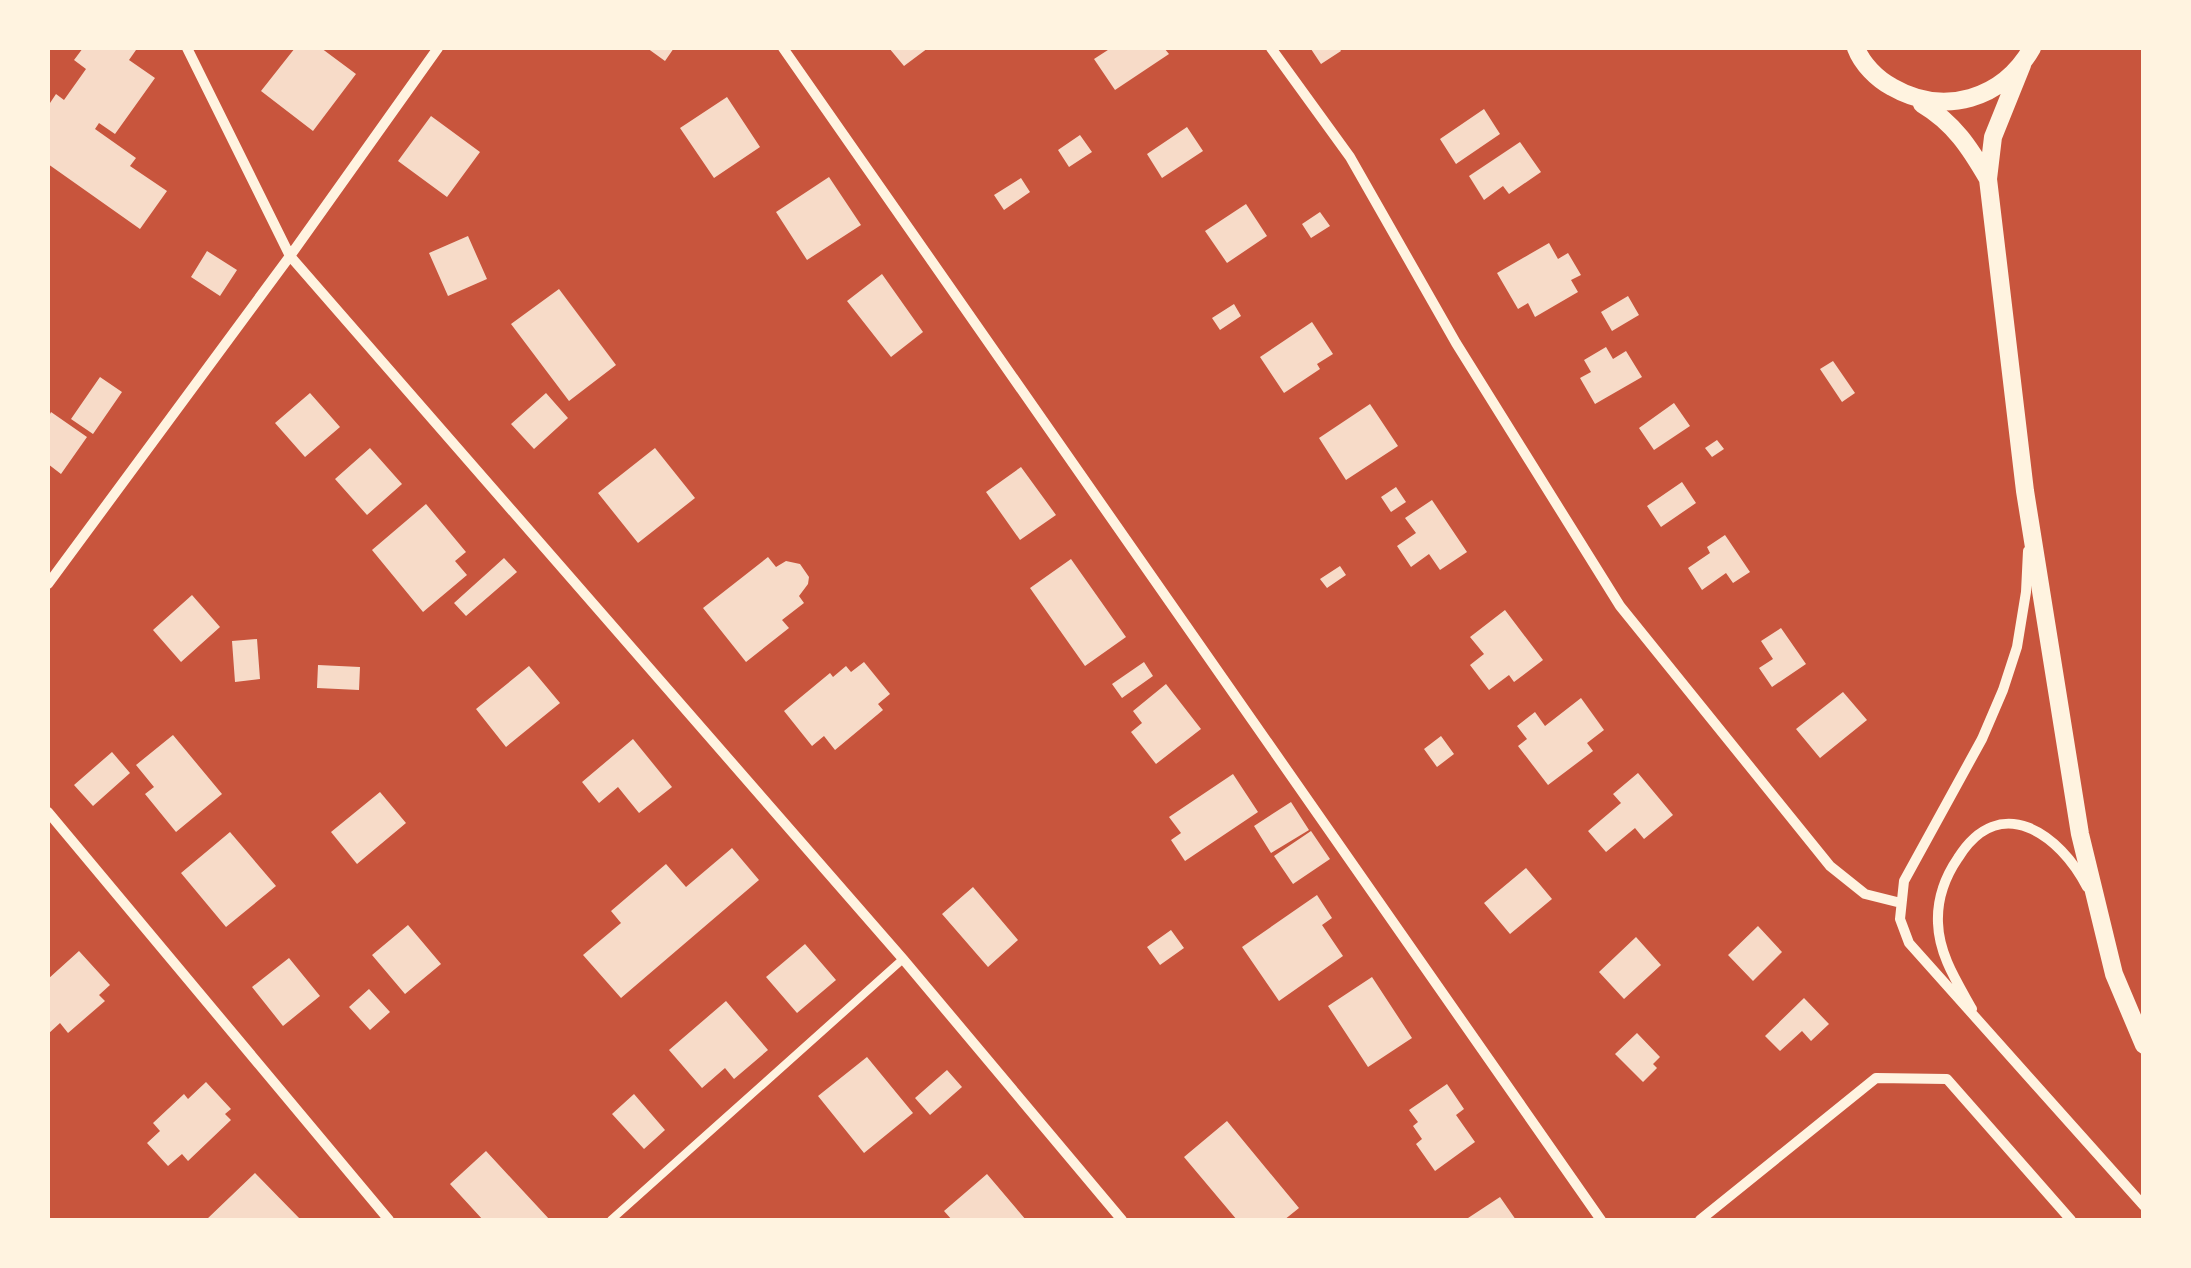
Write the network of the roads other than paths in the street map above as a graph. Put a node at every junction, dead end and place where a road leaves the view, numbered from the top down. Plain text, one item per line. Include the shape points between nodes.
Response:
1 (187, 48) edge
2 (438, 48) edge
3 (783, 48) edge
4 (1271, 48) edge
5 (1856, 48) edge
6 (2027, 56) edge
7 (1908, 96) junction
8 (1988, 179) junction
9 (290, 256) junction
10 (2025, 491) junction
11 (48, 584) edge
12 (48, 812) edge
13 (1901, 903) junction
14 (2098, 908) junction
15 (903, 959) junction
16 (1985, 1032) junction
17 (2144, 1045) edge
18 (2144, 1206) edge
19 (389, 1220) edge
20 (611, 1220) edge
21 (1122, 1220) edge
22 (1600, 1220) edge
23 (1700, 1220) edge
24 (2071, 1220) edge

1 - 9 street
2 - 9 street
3 - 22 street
4 - 13 street via 1350,157 1456,343 1620,606 1830,866 1865,894
5 - 7 street via 1881,81
6 - 7 street via 2000,86 1970,100
6 - 8 street via 1993,136
7 - 8 street via 1944,117
8 - 10 street
9 - 11 street
9 - 15 street
10 - 13 street via 2026,592 2012,661 1982,738 1904,881
10 - 14 street
12 - 19 street
13 - 16 street via 1909,943
14 - 16 street via 2075,863 2029,826 1996,824 1962,851 1942,891 1938,924 1946,963
14 - 17 street via 2114,974
15 - 20 lane
15 - 21 street
16 - 18 street
23 - 24 street via 1876,1078 1947,1079

